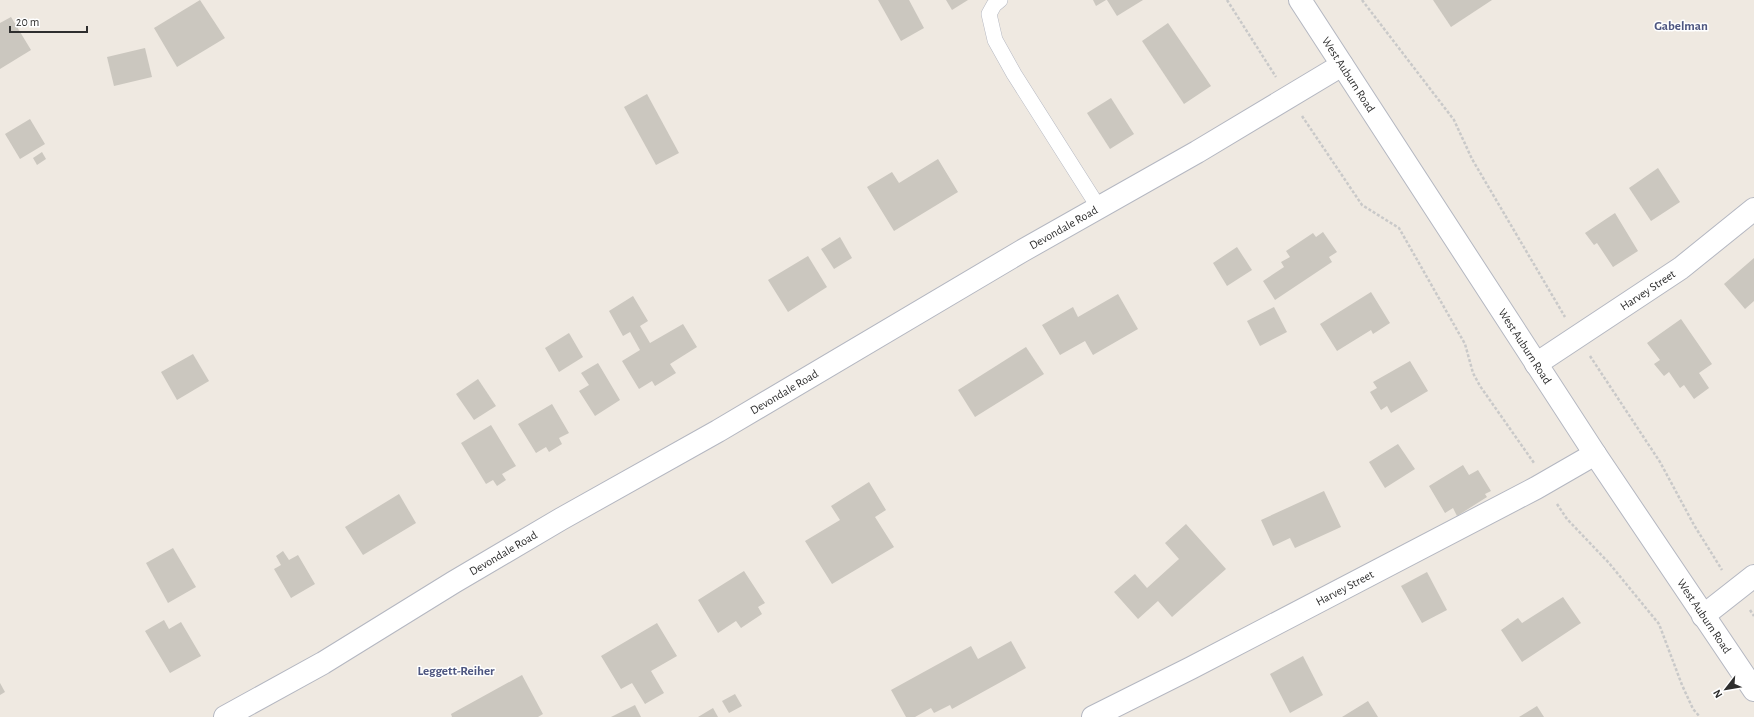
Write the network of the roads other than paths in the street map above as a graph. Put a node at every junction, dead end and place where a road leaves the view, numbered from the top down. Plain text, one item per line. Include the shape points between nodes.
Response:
1 (1000, 0) edge
2 (1300, 0) edge
3 (1342, 65) junction
4 (1099, 208) junction
5 (1754, 209) edge
6 (1536, 364) junction
7 (1595, 454) junction
8 (1754, 576) edge
9 (1703, 616) junction
10 (1754, 690) edge
11 (225, 717) edge
12 (1093, 717) edge

1 - 4 lane via 989,14 995,40
2 - 3 street, West Auburn Road
3 - 4 street, Devondale Road
3 - 6 street, West Auburn Road
4 - 11 street, Devondale Road via 521,543 323,663
5 - 6 street, Harvey Street via 1681,268
6 - 7 street, West Auburn Road
7 - 9 street, West Auburn Road
7 - 12 street, Harvey Street via 1536,488 1198,665
8 - 9 street
9 - 10 street, West Auburn Road

